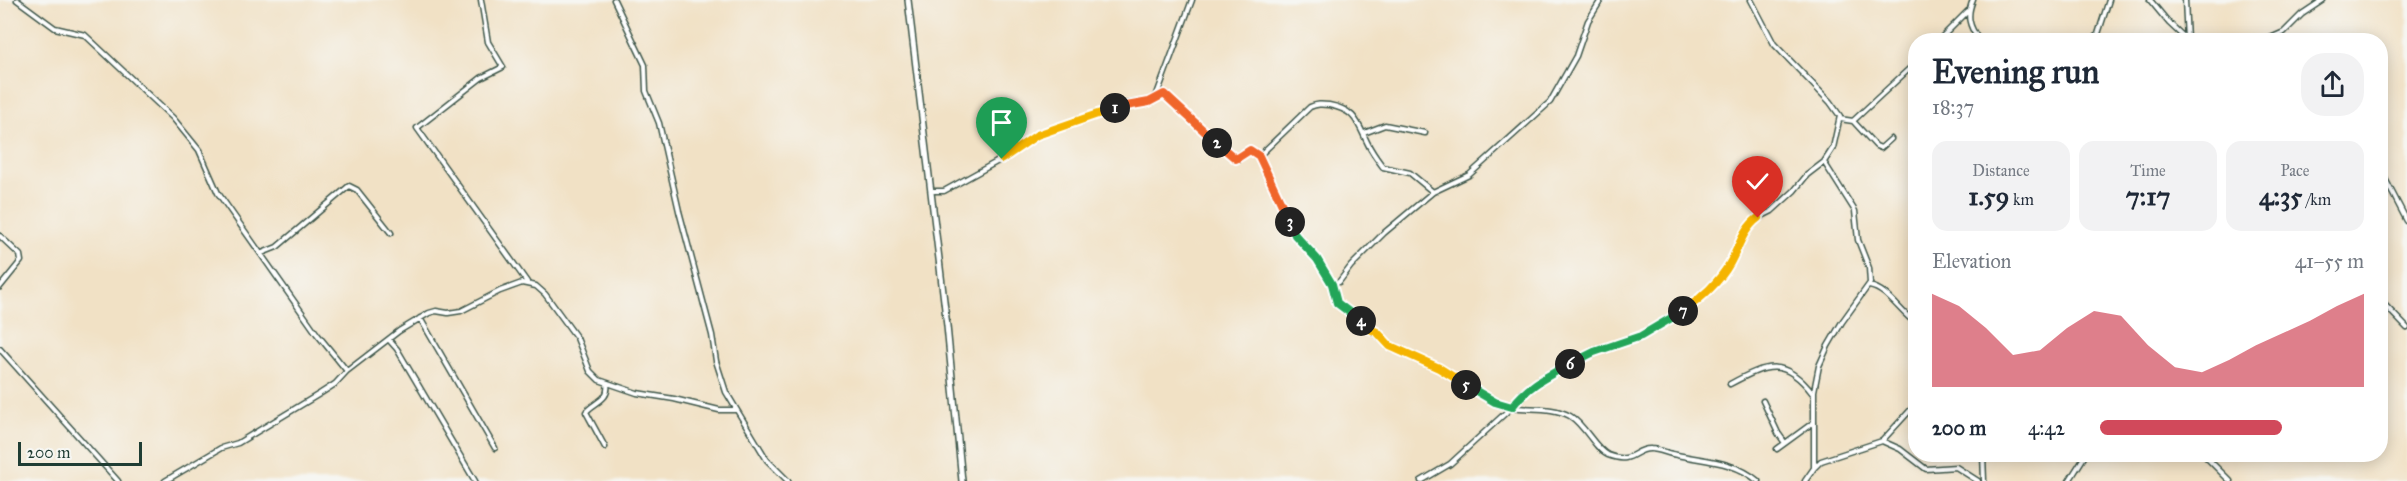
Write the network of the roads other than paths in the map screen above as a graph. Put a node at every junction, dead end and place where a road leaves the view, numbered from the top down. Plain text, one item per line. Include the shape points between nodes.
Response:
1 (17, 0) edge
2 (481, 0) edge
3 (614, 0) edge
4 (908, 0) edge
5 (1192, 0) edge
6 (1601, 0) edge
7 (1751, 0) edge
8 (1973, 0) edge
9 (2109, 0) edge
10 (2150, 0) edge
11 (2185, 0) edge
12 (2323, 0) edge
13 (1969, 10) junction
14 (1946, 33) edge
15 (1974, 33) edge
16 (2098, 33) edge
17 (2179, 33) edge
18 (2186, 33) edge
19 (2282, 33) edge
20 (1908, 70) edge
21 (1156, 97) junction
22 (1840, 118) junction
23 (1854, 121) junction
24 (1364, 133) junction
25 (1425, 133) dead end
26 (1891, 139) dead end
27 (1259, 156) junction
28 (1824, 162) junction
29 (2388, 184) edge
30 (932, 191) junction
31 (1433, 192) junction
32 (2407, 221) edge
33 (391, 233) dead end
34 (0, 236) edge
35 (262, 253) junction
36 (527, 283) junction
37 (1332, 284) junction
38 (1869, 286) junction
39 (0, 287) edge
40 (2388, 308) edge
41 (420, 318) junction
42 (1908, 318) edge
43 (2407, 328) edge
44 (389, 340) junction
45 (0, 349) edge
46 (347, 371) junction
47 (607, 384) junction
48 (1730, 384) dead end
49 (1814, 394) junction
50 (1763, 401) dead end
51 (1512, 407) junction
52 (735, 410) junction
53 (1908, 413) edge
54 (1814, 422) junction
55 (1882, 441) junction
56 (1785, 442) junction
57 (605, 447) dead end
58 (495, 448) dead end
59 (1777, 449) dead end
60 (1908, 455) edge
61 (1917, 462) edge
62 (1983, 462) edge
63 (2081, 462) edge
64 (2211, 462) edge
65 (1814, 468) junction
66 (118, 481) edge
67 (165, 481) edge
68 (476, 481) edge
69 (788, 481) edge
70 (962, 481) edge
71 (1421, 481) edge
72 (1758, 481) edge
73 (1805, 481) edge
74 (1978, 481) edge
75 (1984, 481) edge
76 (2069, 481) edge
77 (2230, 481) edge

1 - 35 street via 56,28 84,35 166,111 199,150 218,193
2 - 36 street via 488,42 503,66 481,78 417,128
3 - 52 street via 645,65 646,91 668,157 716,361
4 - 30 street
5 - 21 street
6 - 31 street via 1550,102 1469,176
7 - 22 street via 1774,44 1830,102
8 - 13 street
9 - 16 street
10 - 17 street
11 - 18 street
12 - 19 street
13 - 14 street
13 - 15 street
20 - 23 street
21 - 27 street via 1164,94 1234,158 1250,150
21 - 30 street via 1037,135 944,191
22 - 23 street
22 - 28 street via 1833,148
23 - 26 street via 1876,146 1881,148
24 - 25 street via 1385,125
24 - 27 street via 1347,111 1317,104
24 - 31 street via 1383,167 1410,173
27 - 37 street via 1294,233 1315,255
28 - 38 street via 1855,211 1858,240 1869,268
28 - 51 street via 1772,211 1756,219 1726,270 1700,298 1641,336 1594,352 1540,380 1523,392
29 - 32 street
30 - 70 street
31 - 37 street via 1384,233 1339,282
33 - 35 street via 357,190 349,186 277,247
34 - 39 street via 20,255 21,261
35 - 46 street
36 - 41 street via 500,291 461,311 436,311
36 - 47 street via 545,294 577,338 590,371
37 - 51 street via 1337,303 1390,346 1439,368 1495,402
38 - 42 street via 1886,295
38 - 49 street via 1828,346 1819,366
40 - 43 street
41 - 44 street
41 - 58 street
44 - 46 street
44 - 68 street
45 - 66 street
46 - 67 street via 335,384 300,406
47 - 52 street via 719,410
47 - 57 street via 606,396 586,412
48 - 49 street via 1763,368 1774,367 1800,376
49 - 54 street
50 - 56 street
51 - 71 street via 1450,464
51 - 72 street via 1544,409 1571,417 1609,455 1627,459 1653,449 1721,462
52 - 69 street via 767,460
53 - 55 street
54 - 56 street
54 - 65 street
55 - 60 street
55 - 65 street via 1821,461
56 - 59 street
61 - 74 street via 1926,469 1956,467
62 - 75 street
63 - 76 street
64 - 77 street
65 - 73 street

